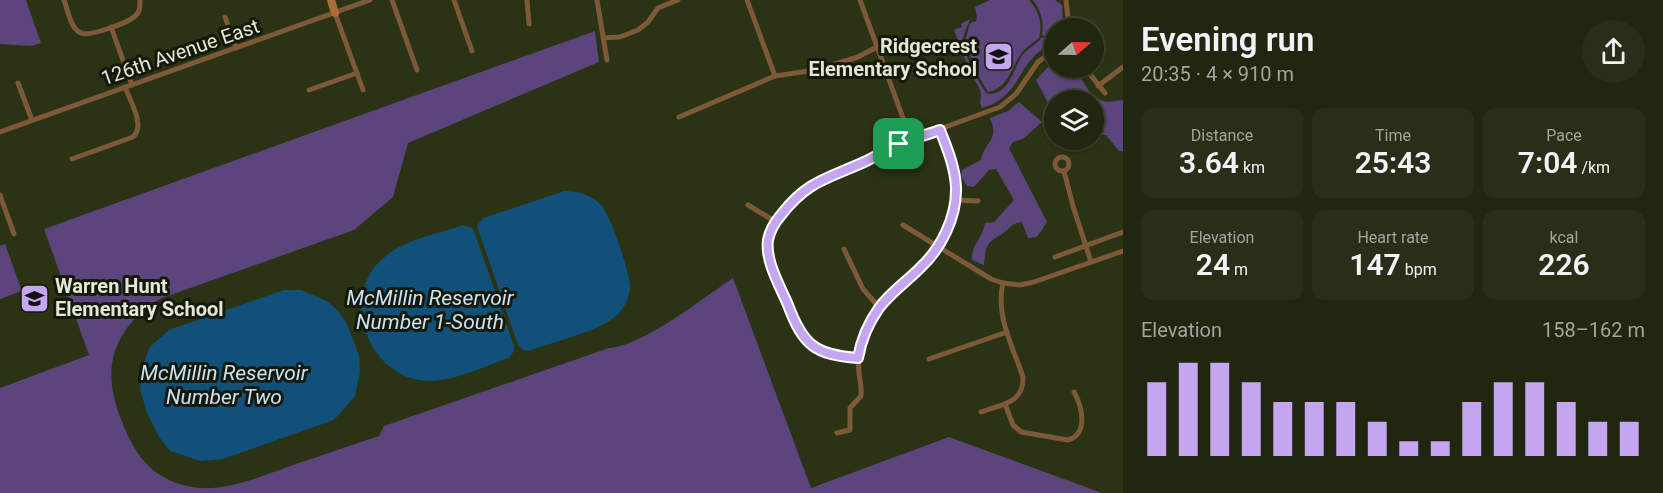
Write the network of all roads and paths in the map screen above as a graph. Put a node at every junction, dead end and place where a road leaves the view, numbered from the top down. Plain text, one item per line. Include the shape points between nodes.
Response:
1 (64, 0) edge
2 (331, 0) edge
3 (369, 0) edge
4 (392, 0) edge
5 (454, 0) edge
6 (527, 0) edge
7 (597, 0) edge
8 (678, 0) edge
9 (747, 0) edge
10 (860, 0) edge
11 (1066, 0) edge
12 (140, 2) edge
13 (335, 12) junction
14 (225, 17) dead end
15 (1068, 18) edge
16 (529, 24) dead end
17 (111, 27) junction
18 (603, 38) junction
19 (877, 47) junction
20 (236, 48) junction
21 (472, 51) dead end
22 (1044, 58) edge
23 (607, 60) dead end
24 (1123, 66) edge
25 (417, 70) dead end
26 (357, 73) junction
27 (775, 76) junction
28 (1092, 78) edge
29 (18, 83) dead end
30 (128, 86) junction
31 (1098, 86) junction
32 (309, 90) dead end
33 (363, 90) dead end
34 (1105, 93) dead end
35 (679, 117) dead end
36 (32, 120) junction
37 (940, 130) junction
38 (0, 132) edge
39 (911, 140) junction
40 (72, 159) dead end
41 (1064, 171) dead end
42 (0, 195) edge
43 (956, 200) junction
44 (978, 201) dead end
45 (748, 205) dead end
46 (2, 206) edge
47 (776, 222) junction
48 (903, 225) dead end
49 (1123, 232) edge
50 (14, 234) dead end
51 (1084, 246) junction
52 (937, 248) junction
53 (844, 249) dead end
54 (1123, 251) edge
55 (1055, 257) dead end
56 (1090, 262) junction
57 (1003, 283) junction
58 (879, 307) junction
59 (1007, 332) junction
60 (858, 358) junction
61 (929, 359) dead end
62 (1074, 392) dead end
63 (1005, 404) junction
64 (981, 412) dead end
65 (837, 433) dead end

1 - 17 street via 75,29 88,34
2 - 13 street
3 - 13 street, 126th Avenue East
4 - 25 street
5 - 21 street
6 - 16 street
7 - 18 street
8 - 18 street via 658,8 638,30
9 - 27 street
10 - 19 street
11 - 15 street
12 - 17 street via 134,17
13 - 20 street, 126th Avenue East
13 - 26 street
14 - 20 street
17 - 30 street
18 - 23 street
19 - 27 street via 815,70
19 - 39 street
20 - 30 street, 126th Avenue East
22 - 37 street via 1009,101
24 - 31 street
26 - 32 street
26 - 33 street
27 - 35 street
28 - 31 street
29 - 36 street
30 - 36 street, 126th Avenue East
30 - 40 street via 138,132
31 - 34 street
36 - 38 street, 126th Avenue East
37 - 39 street
37 - 43 street via 952,165
39 - 47 street via 807,187
41 - 51 street
42 - 46 street
43 - 44 street
43 - 52 street via 949,226
45 - 47 street
46 - 50 street
47 - 60 street via 768,238 769,254 797,329 818,351
48 - 52 street
49 - 51 street
51 - 55 street
51 - 56 street
52 - 57 street
52 - 58 street
53 - 58 street via 863,289
54 - 56 street
56 - 57 street via 1034,282
57 - 59 street via 1001,303
58 - 60 street
59 - 61 street
59 - 63 street via 1024,379 1020,393
60 - 65 street via 861,396 850,408 850,430
62 - 63 street via 1083,417 1077,435 1064,441 1021,432 1013,425
63 - 64 street

